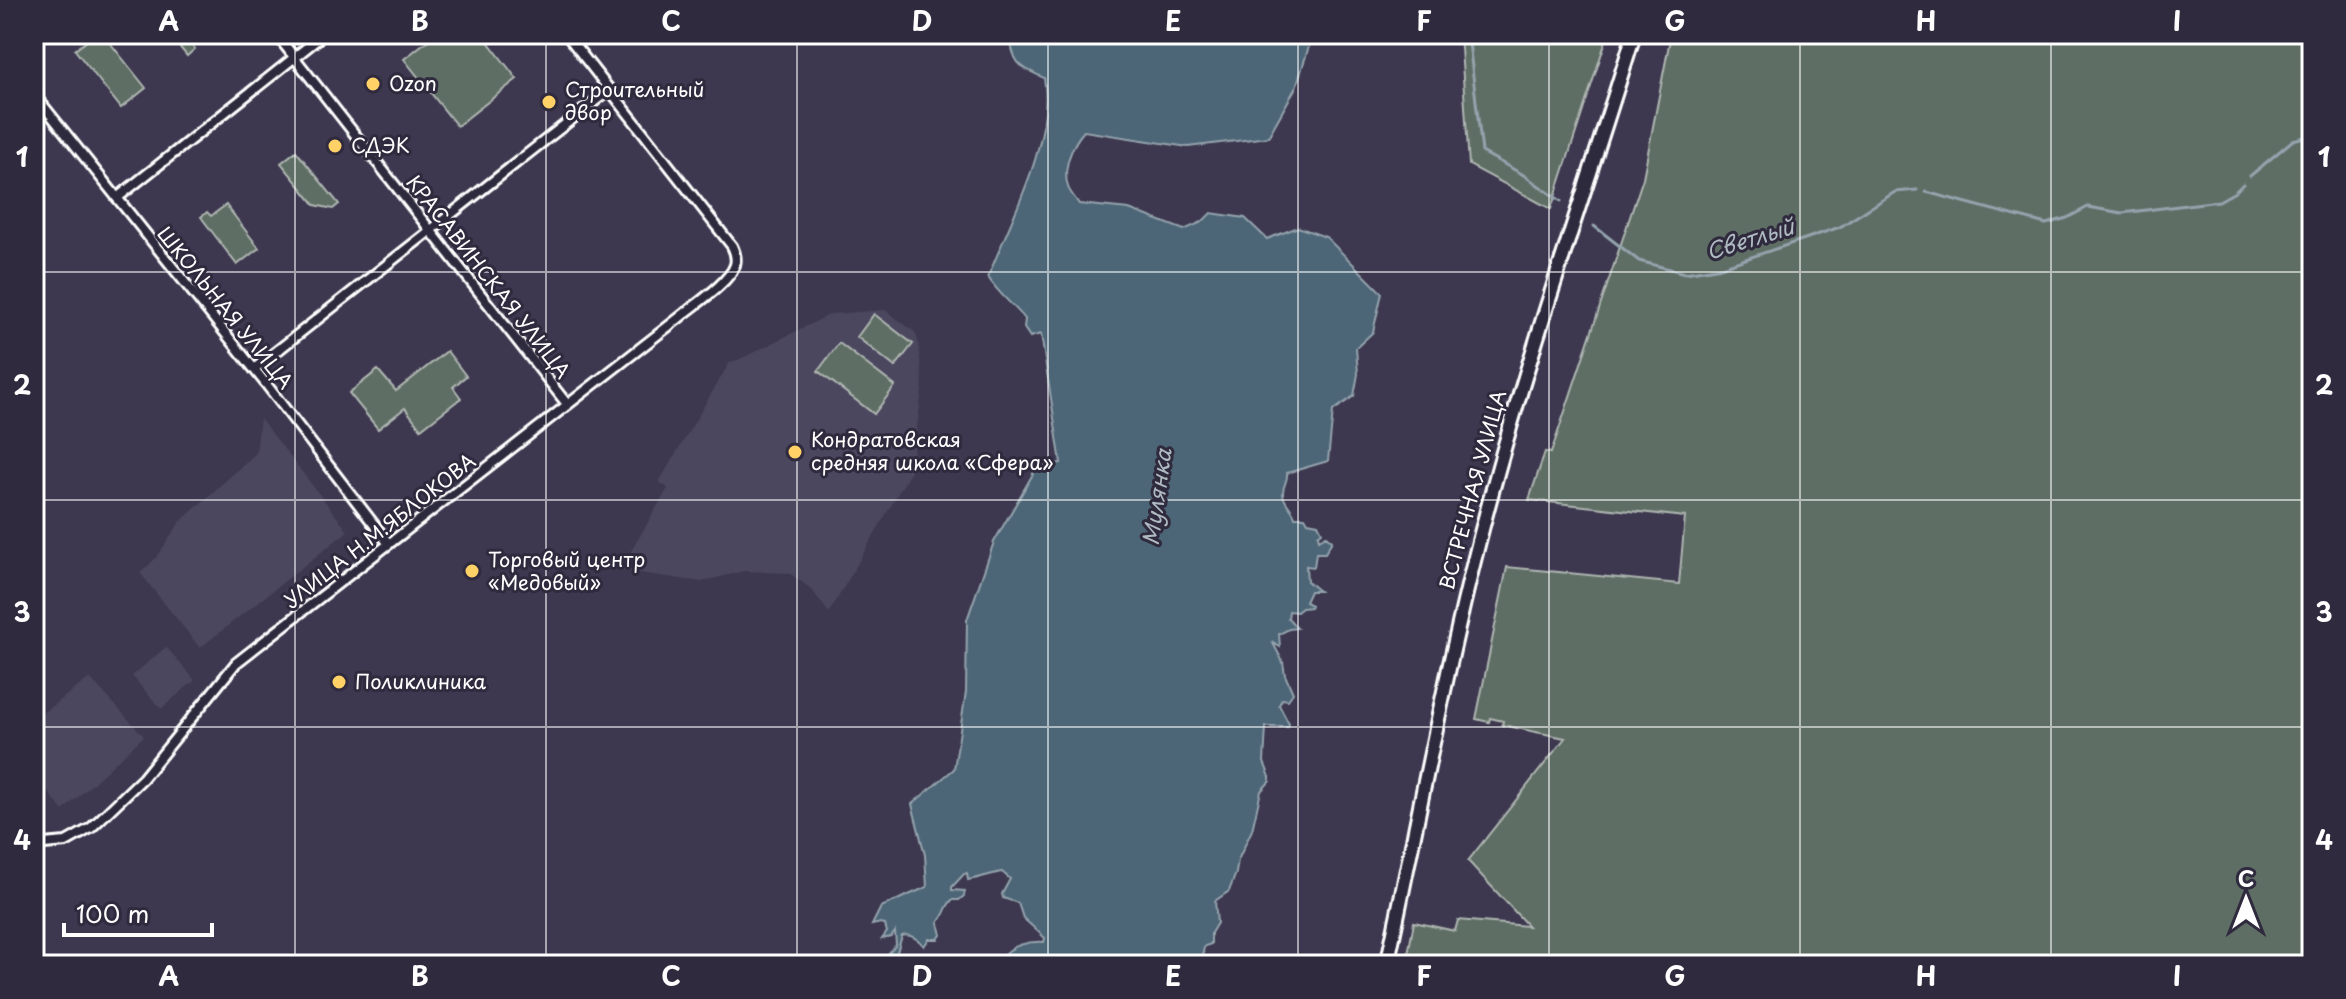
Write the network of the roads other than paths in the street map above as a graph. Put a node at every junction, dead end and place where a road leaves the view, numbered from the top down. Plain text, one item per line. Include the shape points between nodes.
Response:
1 (276, 34) edge
2 (324, 34) edge
3 (566, 34) edge
4 (1634, 34) edge
5 (295, 57) junction
6 (609, 90) junction
7 (34, 94) edge
8 (117, 198) junction
9 (430, 229) junction
10 (254, 369) junction
11 (567, 404) junction
12 (389, 544) junction
13 (34, 830) edge
14 (44, 844) junction
15 (34, 847) edge
16 (1387, 965) edge

1 - 5 street, КРАСАВИНСКАЯ УЛИЦА
2 - 5 street
3 - 6 street
4 - 16 main road, ВСТРЕЧНАЯ УЛИЦА via 1488,506
5 - 8 street
5 - 9 street, КРАСАВИНСКАЯ УЛИЦА
6 - 9 street
6 - 11 street, УЛИЦА Н.М.ЯБЛОКОВА via 732,246 736,260 722,282
7 - 8 street, ШКОЛЬНАЯ УЛИЦА
8 - 10 street, ШКОЛЬНАЯ УЛИЦА
9 - 10 street
9 - 11 street, КРАСАВИНСКАЯ УЛИЦА
10 - 12 street, ШКОЛЬНАЯ УЛИЦА
11 - 12 street, УЛИЦА Н.М.ЯБЛОКОВА
12 - 14 street, УЛИЦА Н.М.ЯБЛОКОВА via 230,670 153,767 91,828 66,842
13 - 14 street
14 - 15 street, УЛИЦА Н.М.ЯБЛОКОВА

